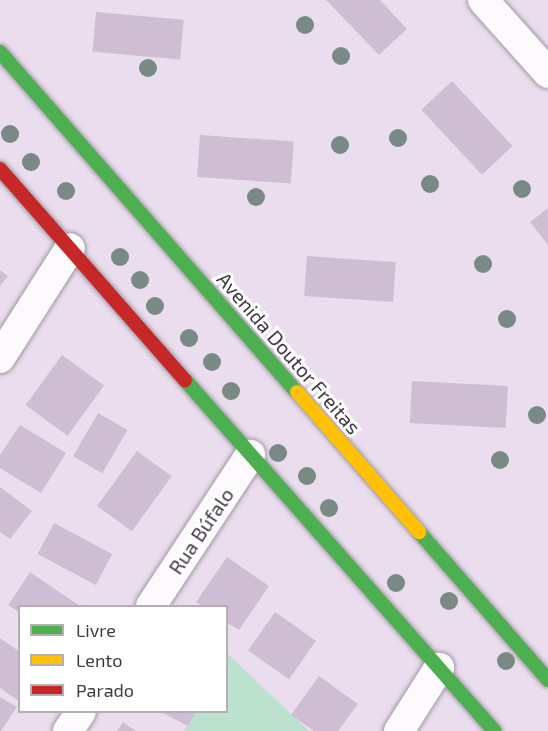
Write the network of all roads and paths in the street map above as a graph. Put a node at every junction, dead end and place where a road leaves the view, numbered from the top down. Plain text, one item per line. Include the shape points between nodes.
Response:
1 (483, 0) edge
2 (0, 52) edge
3 (548, 73) edge
4 (0, 169) edge
5 (70, 248) junction
6 (0, 357) edge
7 (250, 455) junction
8 (152, 605) edge
9 (439, 668) junction
10 (548, 680) edge
11 (80, 713) edge
12 (68, 731) edge
13 (399, 731) edge
14 (494, 731) edge

1 - 3 street
2 - 10 main road, Avenida Doutor Freitas
4 - 5 main road
5 - 6 street
5 - 7 main road
7 - 8 street, Rua Búfalo
7 - 9 main road
9 - 13 street
9 - 14 main road
11 - 12 street

